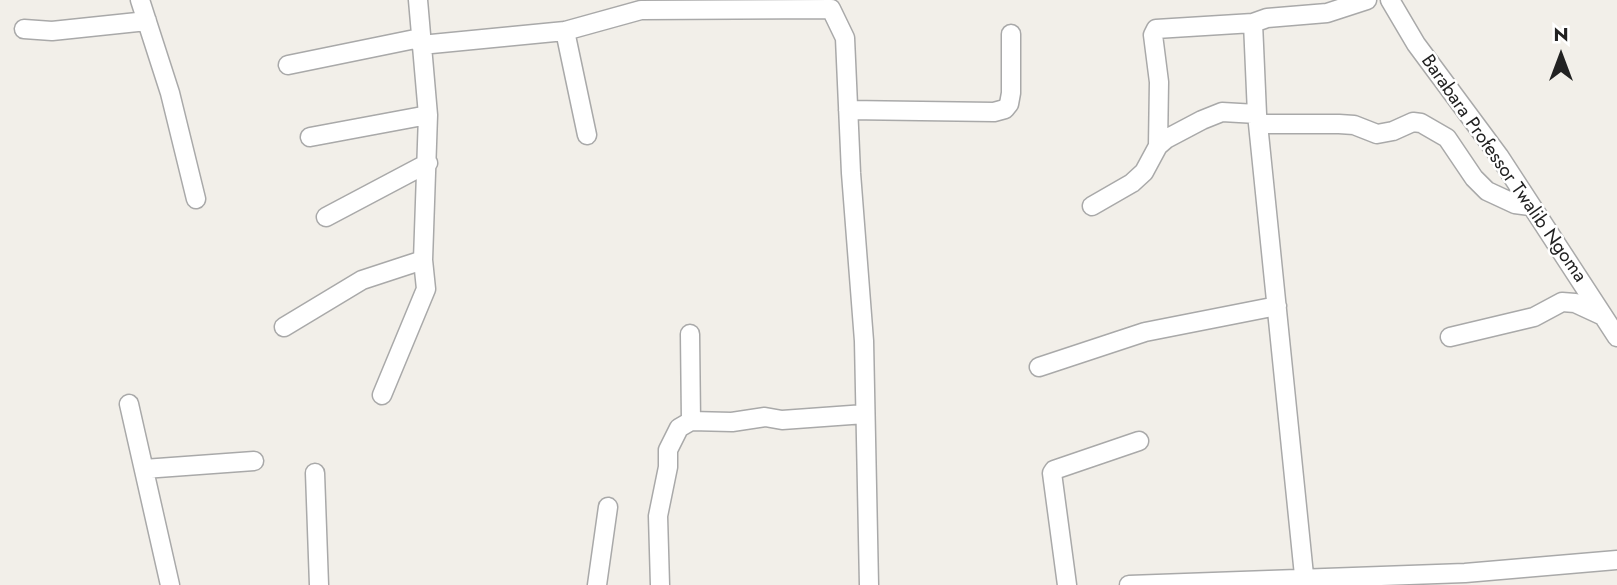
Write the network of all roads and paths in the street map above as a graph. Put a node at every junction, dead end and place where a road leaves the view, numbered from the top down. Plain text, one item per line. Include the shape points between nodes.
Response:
1 (141, 0) edge
2 (418, 0) edge
3 (1367, 0) edge
4 (1390, 0) edge
5 (831, 4) edge
6 (623, 6) edge
7 (147, 21) junction
8 (1253, 23) junction
9 (24, 29) dead end
10 (565, 31) junction
11 (1012, 34) dead end
12 (420, 41) junction
13 (288, 65) dead end
14 (848, 110) junction
15 (428, 115) junction
16 (1258, 119) junction
17 (587, 135) dead end
18 (310, 136) dead end
19 (1158, 146) junction
20 (428, 163) junction
21 (196, 199) dead end
22 (1092, 206) dead end
23 (1530, 206) junction
24 (326, 217) dead end
25 (423, 260) junction
26 (1277, 306) junction
27 (1604, 317) junction
28 (284, 327) dead end
29 (690, 334) dead end
30 (1450, 337) dead end
31 (1617, 337) edge
32 (1039, 367) dead end
33 (382, 395) dead end
34 (129, 404) dead end
35 (865, 414) junction
36 (691, 421) junction
37 (1139, 441) dead end
38 (254, 461) dead end
39 (144, 469) junction
40 (315, 473) dead end
41 (608, 507) dead end
42 (1617, 560) edge
43 (1540, 568) junction
44 (1463, 579) edge
45 (1305, 582) edge
46 (170, 585) edge
47 (319, 585) edge
48 (597, 585) edge
49 (660, 585) edge
50 (869, 585) edge
51 (1067, 585) edge
52 (1129, 585) edge
53 (1532, 585) edge

1 - 7 street
2 - 12 street
3 - 8 street via 1327,13
4 - 23 street, Barabara Professor Twalib Ngoma
5 - 6 street
5 - 14 street via 845,38
6 - 10 street
7 - 9 street via 52,31
7 - 21 street
8 - 16 street
8 - 19 street via 1165,27 1153,32 1159,82
10 - 12 street
10 - 17 street
11 - 14 street via 1011,93 1005,109
12 - 13 street
12 - 15 street
14 - 35 street
15 - 18 street
15 - 20 street
16 - 19 street via 1217,114
16 - 23 street via 1354,125 1377,134 1421,123 1447,138 1487,191
16 - 26 street
19 - 22 street via 1132,183
20 - 24 street
20 - 25 street
23 - 27 street, Barabara Professor Twalib Ngoma
25 - 28 street via 362,281
25 - 33 street via 426,289
26 - 32 street via 1145,332
26 - 45 street
27 - 30 street via 1586,306 1562,302 1534,317
27 - 31 street, Barabara Professor Twalib Ngoma
29 - 36 street
34 - 39 street
35 - 36 street via 782,421 765,417
35 - 50 street
36 - 49 street via 680,428 668,450 658,516
37 - 51 street via 1052,472
38 - 39 street
39 - 46 street
40 - 47 street
41 - 48 street
42 - 43 street
43 - 44 street
43 - 53 street
44 - 45 street
45 - 52 street

